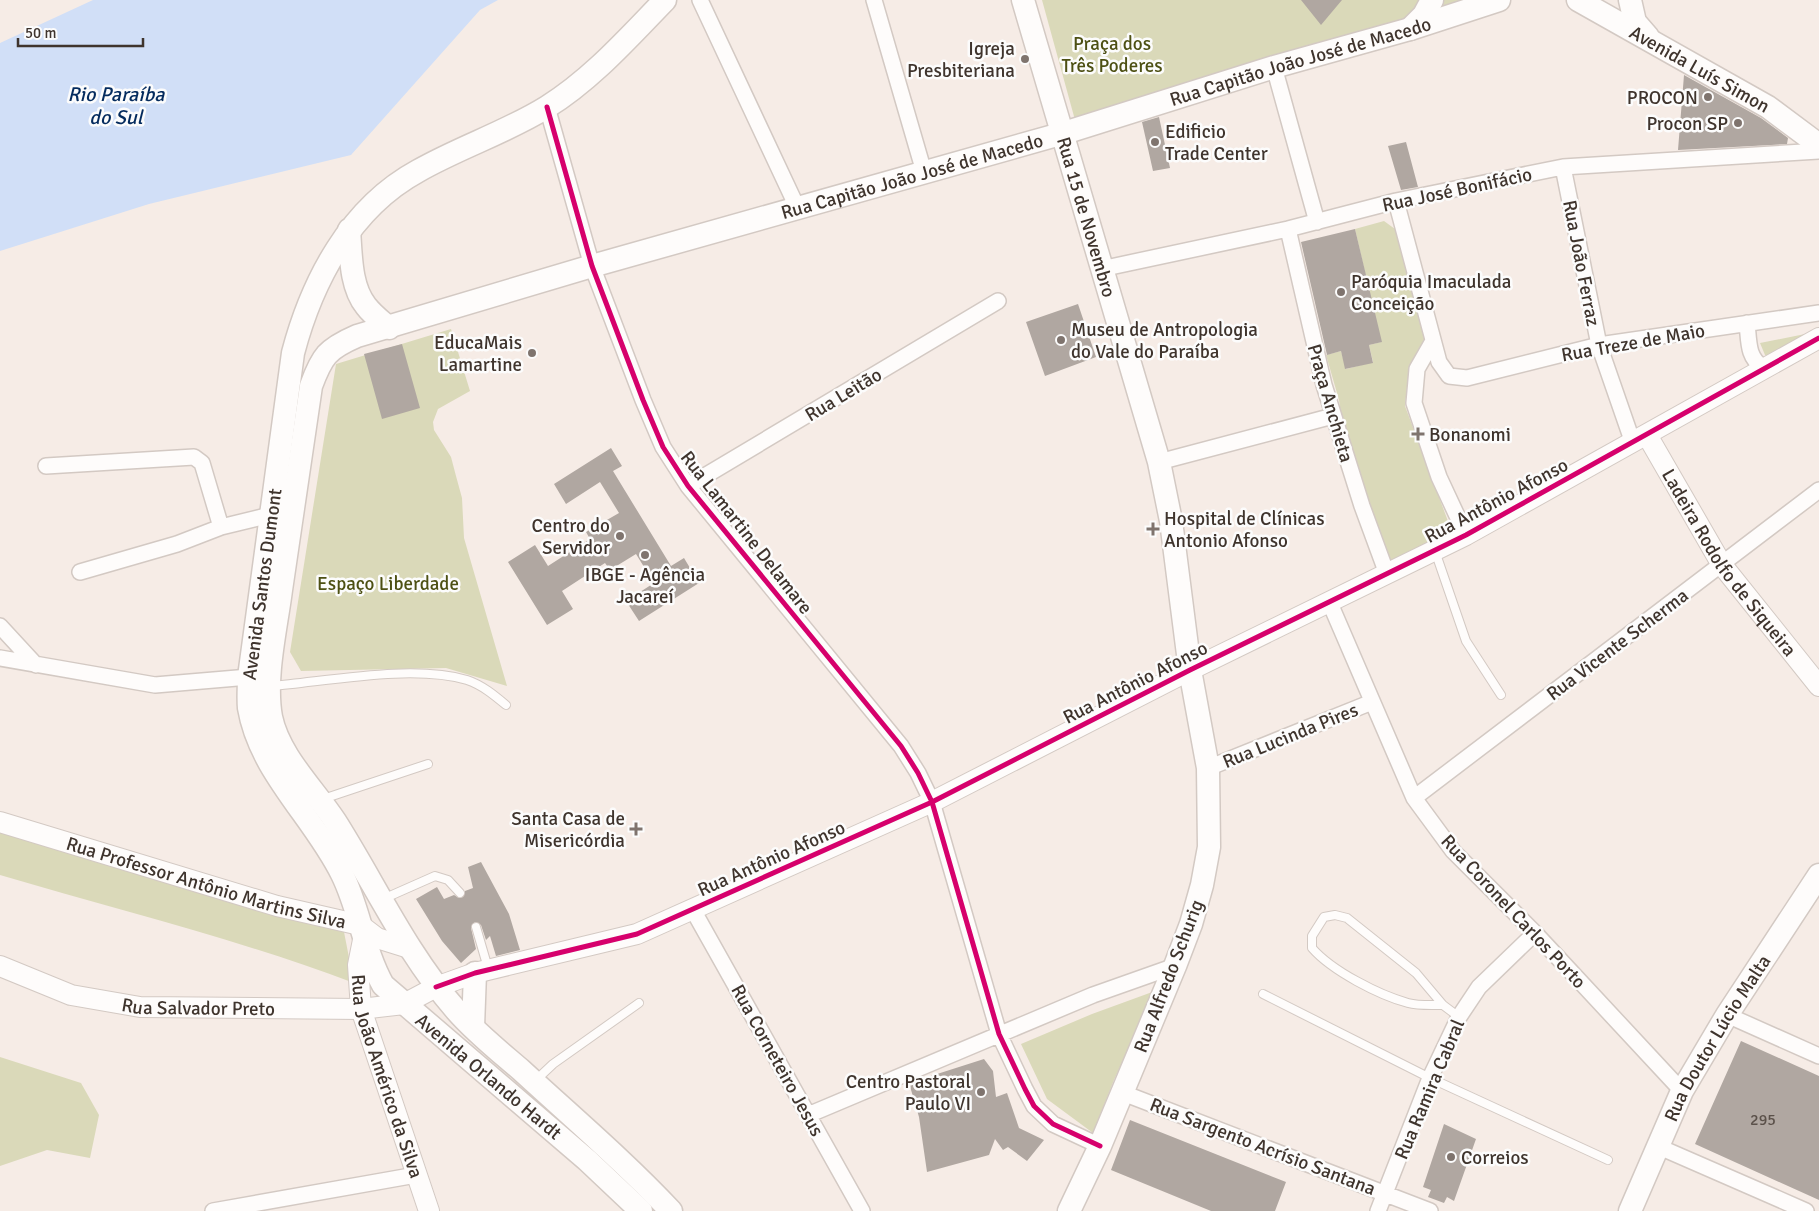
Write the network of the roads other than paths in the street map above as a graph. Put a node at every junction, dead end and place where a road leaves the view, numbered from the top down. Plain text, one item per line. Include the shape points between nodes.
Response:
1 (665, 0) edge
2 (700, 0) edge
3 (874, 0) edge
4 (1023, 0) edge
5 (1432, 0) edge
6 (1499, 0) edge
7 (1578, 0) edge
8 (1630, 0) edge
9 (1410, 29) junction
10 (1652, 42) junction
11 (1274, 67) junction
12 (547, 107) junction
13 (1064, 133) junction
14 (1819, 145) edge
15 (1819, 151) edge
16 (1563, 167) junction
17 (924, 172) junction
18 (1396, 201) junction
19 (797, 208) junction
20 (1317, 222) junction
21 (1288, 229) junction
22 (349, 230) junction
23 (592, 266) junction
24 (1101, 268) junction
25 (998, 300) dead end
26 (1819, 313) edge
27 (1747, 323) junction
28 (389, 328) junction
29 (1819, 338) edge
30 (1433, 341) junction
31 (1599, 345) junction
32 (327, 352) joint
33 (1762, 367) junction
34 (1333, 416) junction
35 (1640, 439) junction
36 (1159, 462) junction
37 (46, 466) dead end
38 (688, 486) junction
39 (1819, 490) edge
40 (270, 516) junction
41 (220, 527) junction
42 (1466, 535) junction
43 (1435, 551) junction
44 (1722, 565) junction
45 (80, 572) dead end
46 (1388, 574) junction
47 (1329, 601) junction
48 (0, 626) edge
49 (0, 658) edge
50 (36, 665) junction
51 (1190, 670) junction
52 (249, 677) junction
53 (270, 686) junction
54 (1819, 686) edge
55 (1501, 695) dead end
56 (1372, 702) junction
57 (506, 705) dead end
58 (428, 764) dead end
59 (1208, 768) junction
60 (1414, 798) junction
61 (321, 800) junction
62 (932, 802) junction
63 (0, 822) edge
64 (1819, 875) edge
65 (460, 893) dead end
66 (382, 899) junction
67 (693, 910) junction
68 (476, 927) dead end
69 (361, 932) junction
70 (1535, 934) junction
71 (409, 948) junction
72 (0, 966) edge
73 (1175, 966) junction
74 (482, 972) junction
75 (436, 987) junction
76 (1263, 994) dead end
77 (639, 1003) dead end
78 (404, 1004) junction
79 (1443, 1006) junction
80 (360, 1009) junction
81 (1727, 1015) junction
82 (1459, 1017) junction
83 (472, 1027) junction
84 (999, 1034) junction
85 (1819, 1056) edge
86 (1430, 1078) junction
87 (534, 1082) junction
88 (1682, 1091) junction
89 (1123, 1093) junction
90 (808, 1115) junction
91 (1100, 1146) junction
92 (1657, 1146) junction
93 (1608, 1160) dead end
94 (416, 1175) junction
95 (1385, 1193) junction
96 (213, 1211) edge
97 (429, 1211) edge
98 (641, 1211) edge
99 (671, 1211) edge
100 (862, 1211) edge
101 (1069, 1211) edge
102 (1378, 1211) edge
103 (1430, 1211) edge
104 (1630, 1211) edge
105 (1806, 1211) edge

1 - 12 main road, Avenida Santos Dumont via 588,77
2 - 19 street
3 - 17 street
4 - 13 main road, Rua 15 de Novembro
5 - 9 main road via 1424,15
6 - 9 main road, Rua Capitão João José de Macedo
7 - 10 main road, Avenida Luís Simon
8 - 10 main road via 1635,22
9 - 11 main road, Rua Capitão João José de Macedo
10 - 14 main road, Avenida Luís Simon via 1768,108
11 - 13 main road, Rua Capitão João José de Macedo
11 - 20 street
12 - 22 main road, Avenida Santos Dumont via 417,171 381,196
12 - 23 street, Rua Lamartine Delamare
13 - 17 main road, Rua Capitão João José de Macedo
13 - 24 main road, Rua 15 de Novembro
15 - 16 street, Rua José Bonifácio
16 - 18 street, Rua José Bonifácio
16 - 31 street, Rua João Ferraz
17 - 19 main road, Rua Capitão João José de Macedo
18 - 20 street, Rua José Bonifácio
18 - 30 street
19 - 23 main road, Rua Capitão João José de Macedo
20 - 21 street, Rua José Bonifácio
21 - 24 street, Rua José Bonifácio
21 - 34 street, Praça Anchieta
22 - 28 main road via 358,292 366,306
22 - 40 main road, Avenida Santos Dumont via 317,284 302,319 293,353
23 - 28 main road, Rua Capitão João José de Macedo
23 - 38 street, Rua Lamartine Delamare via 642,400 663,447
24 - 36 main road, Rua 15 de Novembro
25 - 38 street, Rua Leitão
26 - 27 street, Rua Treze de Maio
27 - 31 street, Rua Treze de Maio
27 - 33 street via 1750,352 1754,363
28 - 32 main road, Rua Capitão João José de Macedo via 357,336
29 - 33 street, Rua Antônio Afonso
30 - 31 street, Rua Treze de Maio via 1439,362 1449,376 1467,378
30 - 42 street via 1417,368 1414,403 1440,477
31 - 35 street, Rua João Ferraz
32 - 53 main road, Avenida Santos Dumont via 311,386
33 - 35 street, Rua Antônio Afonso
34 - 36 street
34 - 46 street, Praça Anchieta
35 - 42 street, Rua Antônio Afonso
35 - 44 street, Ladeira Rodolfo de Siqueira
36 - 51 main road, Rua 15 de Novembro via 1171,521
37 - 41 street via 194,456 202,463
38 - 62 street, Rua Lamartine Delamare via 901,746
39 - 44 street, Rua Vicente Scherma
40 - 41 street
40 - 52 main road, Avenida Santos Dumont
41 - 45 street via 177,544
42 - 43 street, Rua Antônio Afonso
43 - 46 street, Rua Antônio Afonso
43 - 55 lane via 1466,641
44 - 54 street, Ladeira Rodolfo de Siqueira
44 - 60 street, Rua Vicente Scherma
46 - 47 street, Rua Antônio Afonso
47 - 51 street, Rua Antônio Afonso
47 - 56 street, Rua Coronel Carlos Porto
48 - 50 street
49 - 50 street
50 - 52 street via 155,685
51 - 59 main road, Rua Alfredo Schurig
51 - 62 street, Rua Antônio Afonso
52 - 69 main road, Avenida Santos Dumont via 249,706 256,733 275,772 342,873
53 - 57 lane via 410,673 440,674 468,681 489,691
53 - 61 main road, Avenida Santos Dumont via 272,718 282,743
56 - 59 street, Rua Lucinda Pires
56 - 60 street, Rua Coronel Carlos Porto
58 - 61 lane
59 - 73 main road, Rua Alfredo Schurig via 1209,847 1191,924
60 - 70 street, Rua Coronel Carlos Porto via 1453,851
61 - 66 main road, Avenida Santos Dumont
62 - 67 street, Rua Antônio Afonso
62 - 84 street, Rua Lamartine Delamare
63 - 69 street, Rua Professor Antônio Martins Silva
64 - 81 main road, Rua Doutor Lúcio Malta
65 - 66 lane via 448,880 435,876
66 - 71 main road, Avenida Santos Dumont
67 - 74 street, Rua Antônio Afonso via 637,934
67 - 90 street, Rua Corneteiro Jesus
68 - 74 lane
69 - 71 street, Rua Professor Antônio Martins Silva
69 - 78 main road, Avenida Orlando Hardt via 372,966 383,985
69 - 80 street, Rua João Américo da Silva via 358,965
70 - 82 street, Rua Ramira Cabral via 1478,987
70 - 88 street, Rua Coronel Carlos Porto
71 - 75 main road, Avenida Santos Dumont
72 - 80 street, Rua Salvador Preto via 72,995 140,1007
73 - 84 street via 1093,995
73 - 89 main road, Rua Alfredo Schurig
74 - 75 street, Rua Antônio Afonso
74 - 83 main road
75 - 78 street, Rua Antônio Afonso
75 - 83 main road, Avenida Orlando Hardt
76 - 86 lane
77 - 87 lane via 553,1064
78 - 80 street, Rua Salvador Preto
78 - 98 main road, Avenida Orlando Hardt via 587,1160
79 - 79 lane via 1416,973 1346,918 1324,917 1312,936 1312,948 1323,961 1409,1003
79 - 82 lane
80 - 94 street, Rua João Américo da Silva
81 - 85 street
81 - 88 main road, Rua Doutor Lúcio Malta
82 - 86 street, Rua Ramira Cabral
83 - 87 main road, Avenida Orlando Hardt
84 - 90 street
84 - 91 street, Rua Lamartine Delamare via 1034,1106 1053,1124
86 - 93 lane
86 - 95 street, Rua Ramira Cabral
87 - 99 main road, Avenida Orlando Hardt
88 - 92 main road, Rua Doutor Lúcio Malta
89 - 91 main road, Rua Alfredo Schurig
89 - 95 street, Rua Sargento Acrísio Santana
90 - 100 street, Rua Corneteiro Jesus
91 - 101 main road, Rua Alfredo Schurig
92 - 104 main road, Rua Doutor Lúcio Malta
92 - 105 street
94 - 96 street
94 - 97 street, Rua João Américo da Silva
95 - 102 street, Rua Ramira Cabral
95 - 103 street, Rua Sargento Acrísio Santana

